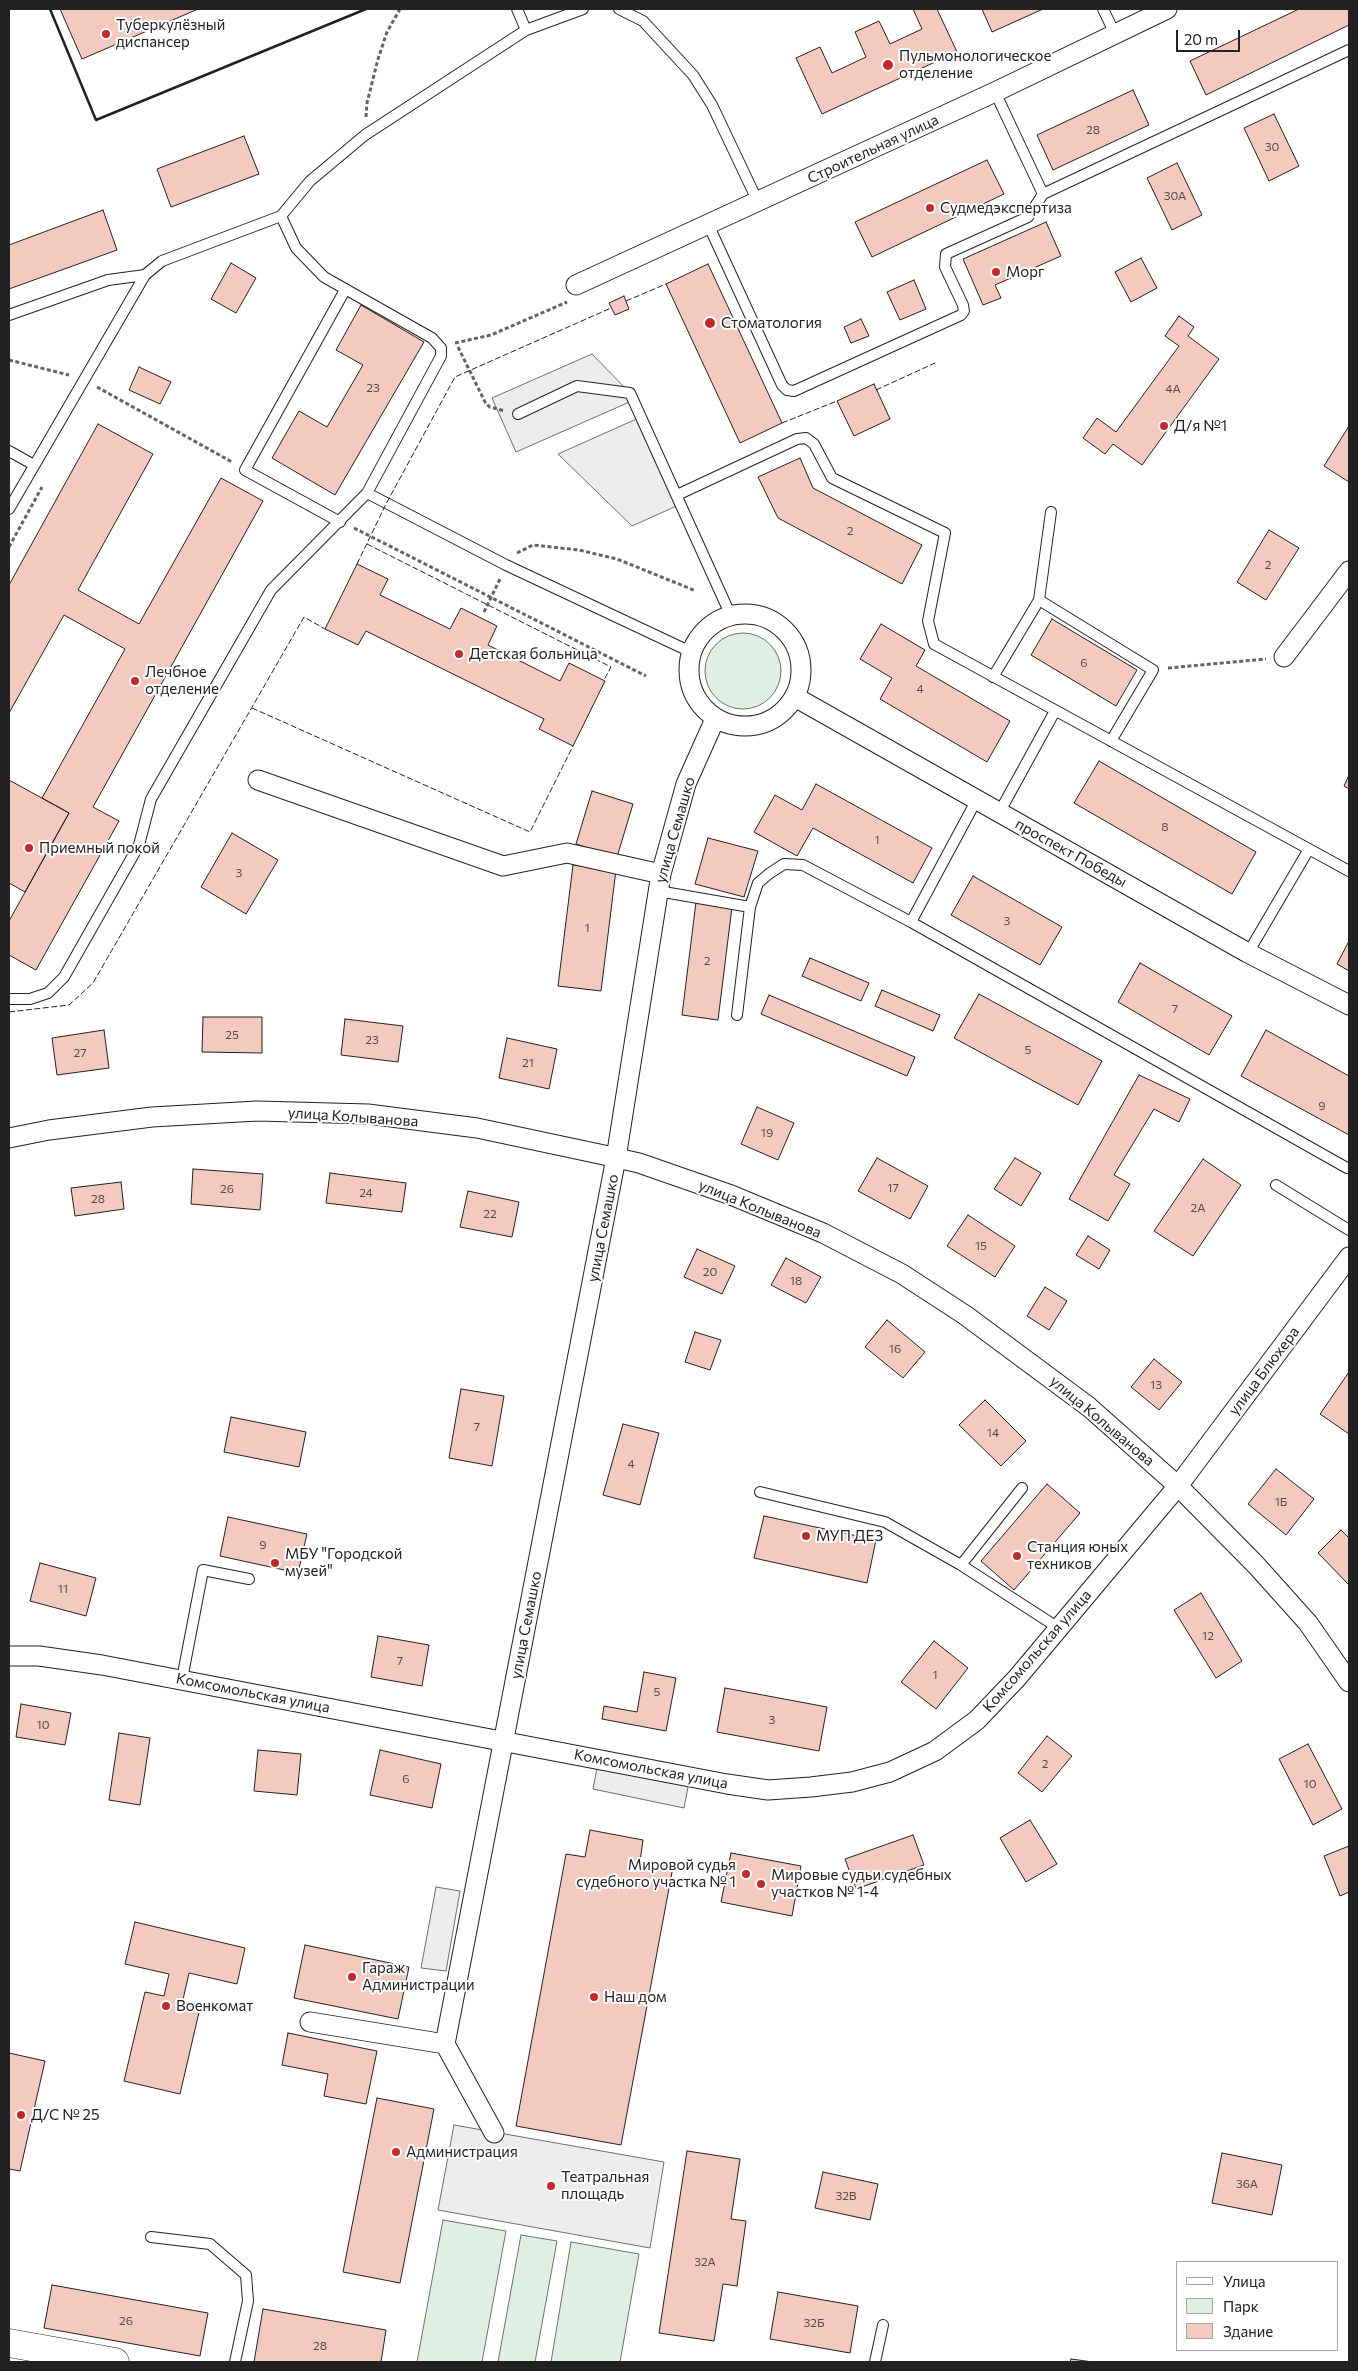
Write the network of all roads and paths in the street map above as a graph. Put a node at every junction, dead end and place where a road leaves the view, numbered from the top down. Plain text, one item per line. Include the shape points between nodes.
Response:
1 (400, 9) edge
2 (517, 9) edge
3 (582, 9) edge
4 (619, 9) edge
5 (1103, 9) edge
6 (1167, 9) edge
7 (526, 30) junction
8 (1115, 34) junction
9 (1349, 50) edge
10 (995, 92) junction
11 (365, 135) junction
12 (1043, 194) junction
13 (758, 202) junction
14 (281, 216) junction
15 (708, 224) junction
16 (144, 275) junction
17 (345, 290) junction
18 (575, 292) joint
19 (9, 315) edge
20 (449, 340) dead end
21 (455, 343) junction
22 (9, 360) edge
23 (84, 380) junction
24 (518, 414) joint
25 (9, 451) edge
26 (34, 465) junction
27 (245, 470) junction
28 (366, 493) junction
29 (676, 495) junction
30 (9, 509) edge
31 (1051, 512) dead end
32 (340, 522) junction
33 (506, 565) junction
34 (1349, 571) edge
35 (696, 591) dead end
36 (491, 598) junction
37 (1039, 600) junction
38 (484, 612) dead end
39 (731, 616) junction
40 (691, 652) junction
41 (1284, 657) joint
42 (1153, 670) junction
43 (646, 676) dead end
44 (993, 677) junction
45 (795, 697) junction
46 (1055, 711) junction
47 (715, 719) junction
48 (1111, 741) junction
49 (258, 780) dead end
50 (976, 800) junction
51 (999, 813) junction
52 (1309, 849) junction
53 (1349, 871) edge
54 (660, 882) junction
55 (750, 906) junction
56 (911, 922) junction
57 (1248, 952) junction
58 (9, 999) edge
59 (1349, 1005) edge
60 (737, 1015) dead end
61 (9, 1138) edge
62 (616, 1158) junction
63 (1348, 1168) dead end
64 (1276, 1185) dead end
65 (1349, 1230) edge
66 (1349, 1257) edge
67 (1178, 1486) junction
68 (1022, 1488) dead end
69 (760, 1492) dead end
70 (961, 1566) junction
71 (249, 1579) dead end
72 (1057, 1627) junction
73 (9, 1656) edge
74 (182, 1679) junction
75 (1349, 1682) edge
76 (504, 1741) junction
77 (310, 2022) dead end
78 (445, 2044) junction
79 (494, 2133) dead end
80 (151, 2237) dead end
81 (883, 2325) dead end
82 (9, 2343) edge
83 (115, 2362) edge
84 (235, 2362) edge
85 (875, 2362) edge

1 - 11 path via 387,32 378,59 367,103
2 - 7 lane
3 - 7 lane
4 - 13 lane via 643,21 693,75 712,105
5 - 8 lane
6 - 8 street, Строительная улица
7 - 11 lane
8 - 10 street, Строительная улица
9 - 12 lane
10 - 12 lane
10 - 13 street, Строительная улица
11 - 14 lane via 310,181
12 - 15 lane via 1028,216 946,254 945,267 963,305 961,315 794,390 787,390 782,385
13 - 15 street, Строительная улица
14 - 16 lane via 162,261
14 - 17 lane via 296,248 308,262
15 - 18 street, Строительная улица
16 - 19 lane via 108,280
16 - 23 lane
17 - 27 lane
17 - 28 lane via 432,338 441,348 441,356
18 - 21 path via 492,335
20 - 21 path
21 - 24 path via 486,404
22 - 23 path
23 - 26 lane
23 - 27 path
24 - 29 lane via 577,386 630,393
25 - 26 lane
26 - 30 lane
27 - 32 lane
28 - 32 lane
28 - 33 lane
29 - 39 lane
29 - 44 lane via 797,439 806,438 814,444 832,478 944,533 928,621 934,644
31 - 37 lane
32 - 36 path
32 - 58 lane via 271,590 150,798 139,845 64,977 48,992 30,1000
33 - 35 path via 520,550 533,546 579,550 618,559
33 - 36 path
33 - 40 lane
34 - 41 street
36 - 38 path
36 - 43 path
37 - 42 lane
37 - 44 lane
39 - 40 street via 714,623 700,636
39 - 45 street via 750,614 768,619 783,629 794,643 801,661
40 - 47 street via 688,671 692,689 701,706
41 - 42 path
42 - 48 lane
44 - 46 lane
45 - 47 street via 784,711 768,722 732,725
45 - 50 street, проспект Победы
46 - 48 lane
46 - 51 lane
47 - 54 street, улица Семашко via 686,784
48 - 52 lane
49 - 54 street via 503,866 567,853
50 - 51 street, проспект Победы
50 - 56 lane
51 - 57 street, проспект Победы
52 - 53 lane
52 - 57 lane
54 - 55 lane
54 - 62 street, улица Семашко
55 - 56 lane via 758,883 770,872 784,864 803,865
55 - 60 lane
56 - 63 lane
57 - 59 street, проспект Победы
61 - 62 street, улица Колыванова via 152,1117 257,1111 368,1114 478,1128
62 - 67 street, улица Колыванова via 731,1195 823,1233 902,1274 965,1315 1089,1406
62 - 76 street, улица Семашко
64 - 65 lane
66 - 67 street, улица Блюхера
67 - 72 street, Комсомольская улица
67 - 75 street, улица Колыванова via 1308,1623
68 - 70 lane
69 - 70 lane via 885,1522
70 - 72 lane
71 - 74 lane via 203,1570
72 - 76 street, Комсомольская улица via 1017,1678 977,1720 935,1750 890,1772 852,1782 768,1790
73 - 74 street, Комсомольская улица via 39,1656
74 - 76 street, Комсомольская улица
76 - 78 street, улица Семашко
77 - 78 street
78 - 79 street
80 - 84 lane via 210,2244 246,2275 248,2301
81 - 85 lane
82 - 83 street

